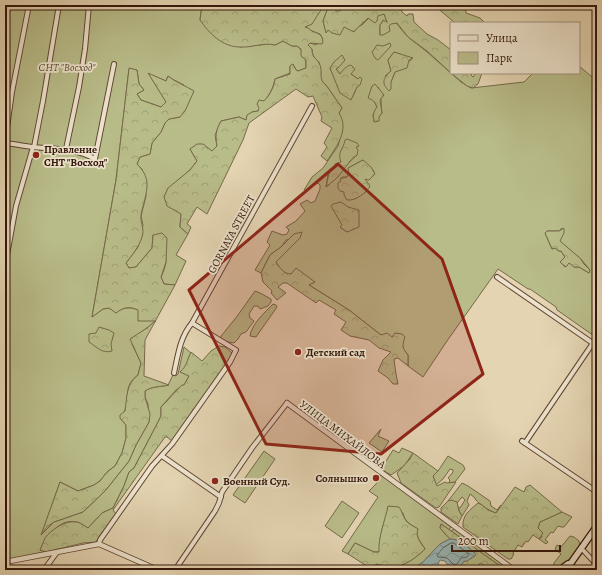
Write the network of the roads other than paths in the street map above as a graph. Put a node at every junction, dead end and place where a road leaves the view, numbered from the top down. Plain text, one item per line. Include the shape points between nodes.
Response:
1 (29, 5) edge
2 (59, 5) edge
3 (89, 5) edge
4 (114, 64) dead end
5 (312, 106) dead end
6 (5, 142) edge
7 (33, 147) junction
8 (66, 149) junction
9 (5, 266) edge
10 (496, 278) dead end
11 (192, 323) junction
12 (593, 343) junction
13 (597, 346) edge
14 (174, 373) dead end
15 (287, 403) joint
16 (162, 456) junction
17 (597, 492) edge
18 (221, 497) junction
19 (597, 526) edge
20 (100, 544) junction
21 (581, 548) junction
22 (58, 552) junction
23 (5, 562) edge
24 (570, 563) junction
25 (597, 565) edge
26 (44, 570) edge
27 (158, 570) edge
28 (174, 570) edge
29 (514, 570) edge
30 (560, 570) edge
31 (566, 570) edge

1 - 6 street
2 - 7 street
3 - 8 street via 79,87
4 - 8 street via 95,159
5 - 11 street, GORNAYA STREET
6 - 7 street
7 - 8 street
7 - 9 street via 16,206
10 - 12 street
11 - 14 street, GORNAYA STREET via 180,345
11 - 16 street via 236,350
12 - 13 street
12 - 17 street via 524,442
15 - 18 street, УЛИЦА МИХАЙЛОВА via 248,454
15 - 29 street, УЛИЦА МИХАЙЛОВА
16 - 18 street
16 - 20 street via 152,466 100,540
18 - 28 street, УЛИЦА МИХАЙЛОВА
19 - 21 main road
20 - 22 street
20 - 27 street
21 - 24 main road
21 - 25 street
22 - 23 street
22 - 26 street
24 - 30 main road
24 - 31 main road

